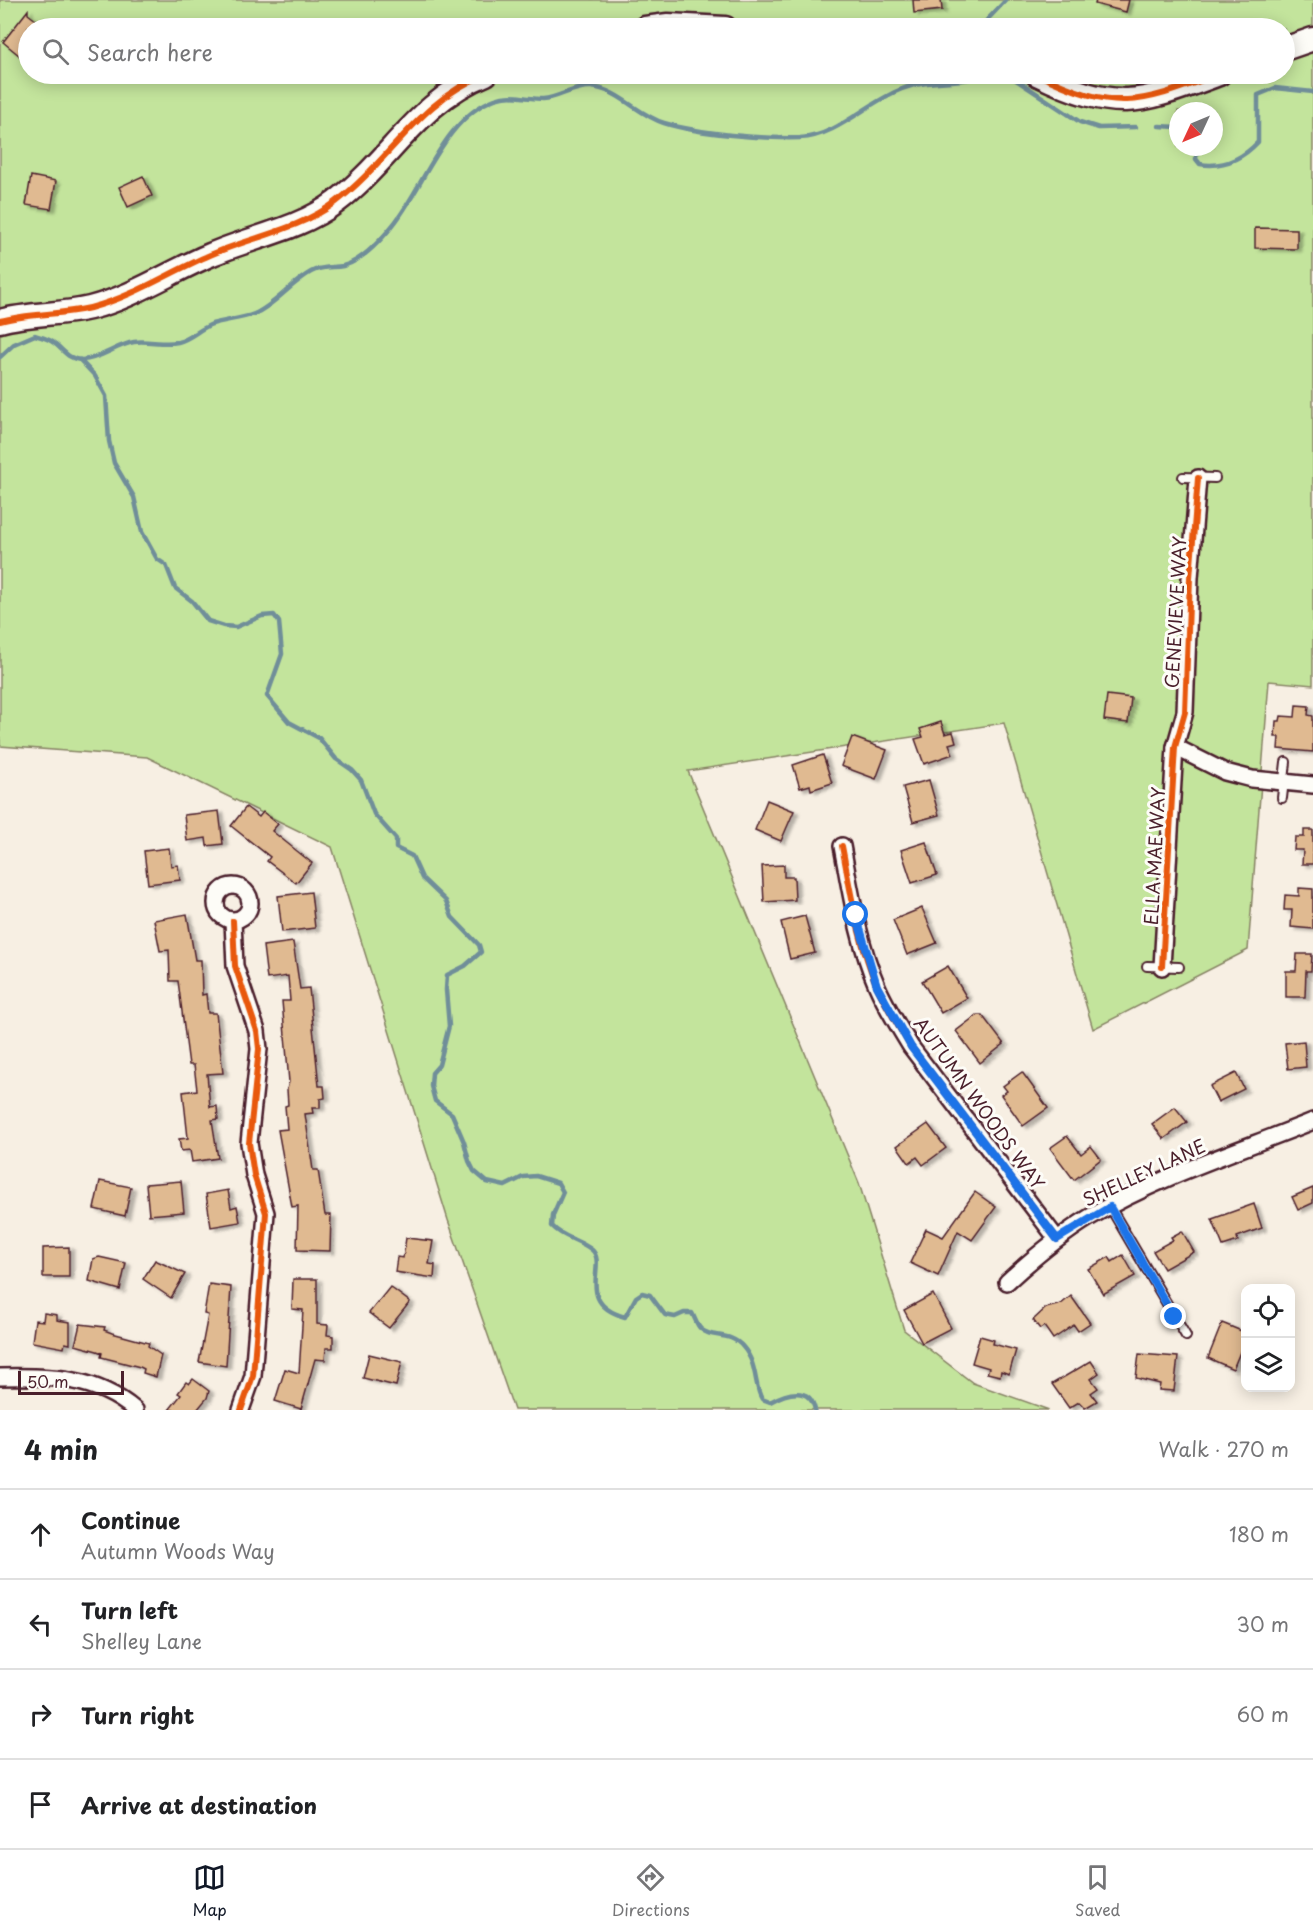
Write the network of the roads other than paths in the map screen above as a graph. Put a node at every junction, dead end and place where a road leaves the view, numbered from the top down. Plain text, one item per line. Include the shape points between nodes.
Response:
1 (1313, 39) edge
2 (1295, 45) edge
3 (461, 84) edge
4 (1058, 84) edge
5 (1190, 84) edge
6 (0, 321) edge
7 (1190, 478) joint
8 (1215, 478) dead end
9 (1175, 747) junction
10 (1286, 762) dead end
11 (1284, 782) junction
12 (1313, 785) edge
13 (1282, 798) dead end
14 (842, 846) dead end
15 (233, 921) dead end
16 (1146, 966) dead end
17 (1162, 967) junction
18 (1179, 967) dead end
19 (1313, 1121) edge
20 (1110, 1207) junction
21 (1057, 1239) junction
22 (1007, 1282) dead end
23 (1186, 1336) dead end
24 (0, 1377) edge
25 (135, 1410) edge
26 (241, 1410) edge

1 - 2 street
3 - 6 street via 436,101 357,183 318,214 211,254 110,302
4 - 5 street via 1115,102 1140,101
7 - 8 lane
7 - 9 street, GENEVIEVE WAY via 1185,712
9 - 11 street via 1225,771
9 - 17 street, ELLA MAE WAY
10 - 11 lane
11 - 12 street
11 - 13 lane
14 - 21 street, AUTUMN WOODS WAY via 866,954 891,1015
15 - 26 street via 235,966 257,1031 259,1049 249,1143 266,1213 253,1376
16 - 17 lane
17 - 18 lane
19 - 20 street, SHELLEY LANE via 1191,1169
20 - 21 street, SHELLEY LANE
20 - 23 lane
21 - 22 street, SHELLEY LANE
24 - 25 street via 69,1378 100,1388

